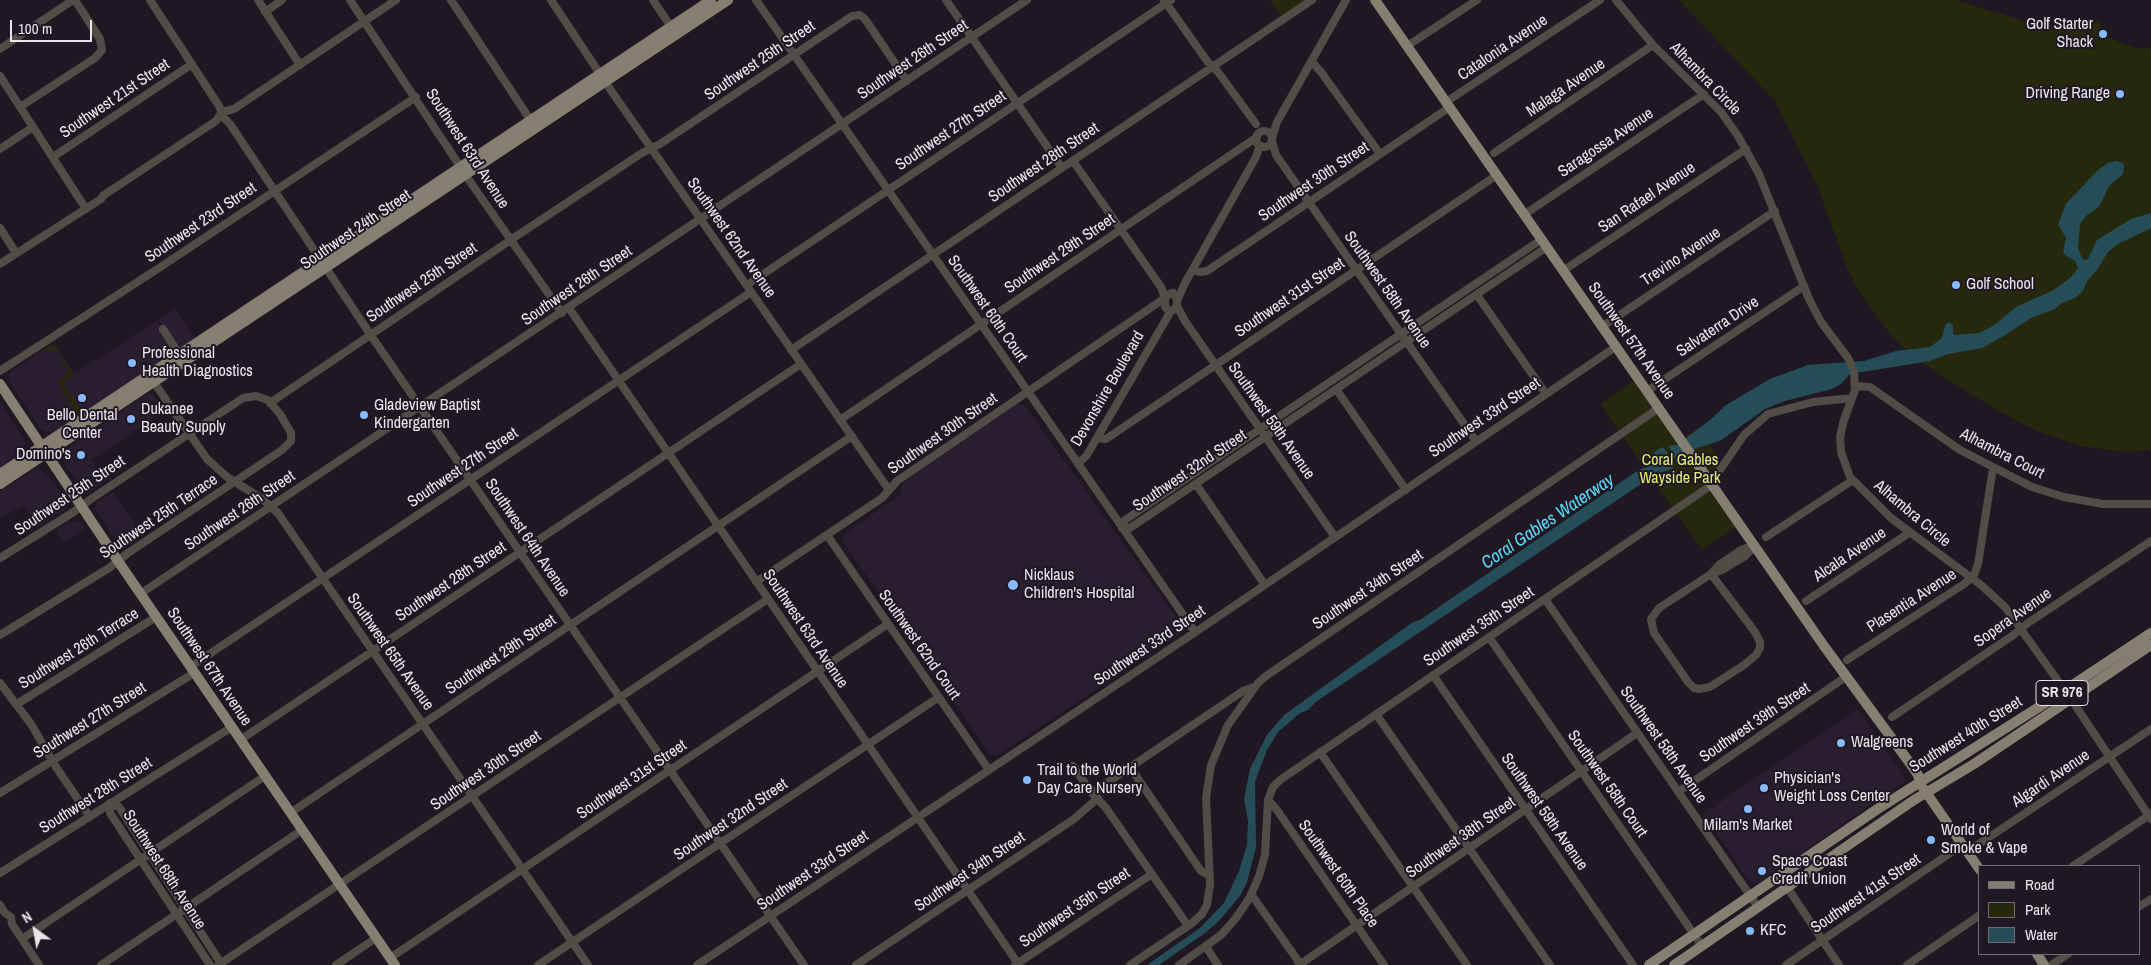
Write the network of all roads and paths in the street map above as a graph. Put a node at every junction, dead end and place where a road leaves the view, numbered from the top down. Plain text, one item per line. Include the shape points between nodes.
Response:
1 (74, 0) edge
2 (150, 0) edge
3 (258, 0) edge
4 (282, 0) edge
5 (350, 0) edge
6 (396, 0) edge
7 (451, 0) edge
8 (551, 0) edge
9 (653, 0) edge
10 (711, 0) edge
11 (728, 0) edge
12 (756, 0) edge
13 (946, 0) edge
14 (1027, 0) edge
15 (1312, 0) edge
16 (1374, 0) edge
17 (1477, 0) edge
18 (1600, 0) edge
19 (1616, 0) edge
20 (1167, 1) edge
21 (1347, 2) edge
22 (266, 12) junction
23 (365, 21) junction
24 (673, 31) junction
25 (972, 37) junction
26 (1653, 45) junction
27 (1407, 46) junction
28 (0, 49) edge
29 (794, 54) junction
30 (1312, 62) junction
31 (192, 64) junction
32 (300, 65) junction
33 (1213, 67) junction
34 (0, 76) edge
35 (603, 78) junction
36 (907, 81) junction
37 (1704, 94) junction
38 (416, 97) junction
39 (1018, 103) junction
40 (1448, 104) junction
41 (20, 107) junction
42 (225, 115) junction
43 (533, 124) junction
44 (842, 124) junction
45 (33, 127) junction
46 (1263, 140) junction
47 (652, 148) junction
48 (0, 149) edge
49 (1746, 149) junction
50 (1494, 153) dead end
51 (1380, 154) junction
52 (53, 157) junction
53 (1073, 161) junction
54 (1062, 168) junction
55 (464, 170) junction
56 (1497, 175) junction
57 (275, 191) junction
58 (888, 191) junction
59 (1309, 202) junction
60 (85, 207) junction
61 (1775, 212) junction
62 (1525, 214) junction
63 (701, 219) junction
64 (0, 228) edge
65 (1121, 229) junction
66 (511, 240) junction
67 (1544, 243) junction
68 (16, 253) junction
69 (933, 255) junction
70 (0, 264) edge
71 (323, 264) junction
72 (1193, 270) junction
73 (1356, 270) junction
74 (1564, 270) junction
75 (1804, 286) junction
76 (749, 288) junction
77 (1477, 295) junction
78 (1170, 302) junction
79 (569, 308) junction
80 (562, 313) junction
81 (981, 324) junction
82 (1603, 326) junction
83 (163, 329) dead end
84 (370, 334) junction
85 (1401, 334) junction
86 (1406, 342) junction
87 (1617, 346) junction
88 (792, 350) junction
89 (182, 358) junction
90 (801, 364) junction
91 (1216, 365) junction
92 (0, 371) edge
93 (151, 379) junction
94 (618, 381) junction
95 (0, 384) edge
96 (1856, 386) junction
97 (1336, 389) junction
98 (1648, 391) junction
99 (1028, 392) junction
100 (1546, 394) junction
101 (1852, 398) junction
102 (270, 403) junction
103 (420, 407) junction
104 (1659, 408) junction
105 (840, 420) junction
106 (1260, 429) junction
107 (188, 434) junction
108 (852, 436) junction
109 (1266, 437) junction
110 (1097, 438) junction
111 (1476, 441) junction
112 (43, 451) junction
113 (668, 454) junction
114 (1078, 464) junction
115 (1993, 468) junction
116 (1720, 470) dead end
117 (0, 474) edge
118 (470, 479) junction
119 (1853, 480) junction
120 (235, 482) junction
121 (0, 484) edge
122 (1196, 484) junction
123 (1714, 484) junction
124 (889, 490) junction
125 (1406, 490) junction
126 (2148, 505) edge
127 (81, 506) junction
128 (272, 506) junction
129 (2151, 513) edge
130 (718, 526) junction
131 (1122, 528) junction
132 (1909, 533) junction
133 (827, 535) junction
134 (1335, 537) junction
135 (1766, 537) dead end
136 (2151, 541) edge
137 (1755, 545) junction
138 (520, 553) junction
139 (0, 558) edge
140 (118, 561) junction
141 (1711, 574) junction
142 (323, 578) junction
143 (1971, 578) junction
144 (756, 582) junction
145 (1265, 585) junction
146 (140, 594) junction
147 (768, 599) junction
148 (1545, 599) junction
149 (1806, 601) dead end
150 (156, 617) junction
151 (888, 624) junction
152 (570, 625) junction
153 (2021, 629) junction
154 (1195, 632) junction
155 (2151, 633) edge
156 (0, 635) edge
157 (1488, 637) junction
158 (2151, 645) edge
159 (372, 651) junction
160 (1848, 660) dead end
161 (192, 670) junction
162 (818, 672) junction
163 (1432, 675) junction
164 (1847, 676) junction
165 (0, 683) edge
166 (1254, 687) junction
167 (2068, 695) junction
168 (939, 697) junction
169 (620, 698) junction
170 (16, 704) junction
171 (1376, 714) junction
172 (1892, 717) dead end
173 (423, 724) junction
174 (232, 727) junction
175 (2151, 729) edge
176 (1637, 733) junction
177 (240, 740) junction
178 (867, 745) junction
179 (1320, 752) junction
180 (2109, 757) junction
181 (52, 761) junction
182 (1073, 766) dead end
183 (1130, 767) junction
184 (670, 770) junction
185 (989, 770) junction
186 (1582, 772) junction
187 (265, 776) junction
188 (1920, 783) junction
189 (1678, 792) junction
190 (1926, 792) junction
191 (0, 793) edge
192 (1095, 796) junction
193 (472, 797) junction
194 (1268, 800) junction
195 (110, 803) junction
196 (1525, 810) junction
197 (290, 812) junction
198 (2150, 816) edge
199 (90, 817) junction
200 (918, 818) junction
201 (302, 830) junction
202 (720, 843) junction
203 (1820, 848) junction
204 (1964, 848) junction
205 (1469, 849) junction
206 (149, 853) junction
207 (1810, 855) junction
208 (140, 860) junction
209 (2075, 865) edge
210 (1817, 867) junction
211 (1978, 867) edge
212 (522, 870) junction
213 (0, 873) edge
214 (1152, 874) junction
215 (1807, 874) junction
216 (1210, 876) junction
217 (340, 885) junction
218 (1413, 888) junction
219 (1786, 888) junction
220 (967, 891) junction
221 (1252, 894) junction
222 (1750, 896) junction
223 (0, 905) edge
224 (1758, 907) junction
225 (185, 908) junction
226 (176, 914) junction
227 (770, 916) junction
228 (1978, 916) edge
229 (1188, 926) junction
230 (1357, 926) junction
231 (1694, 935) junction
232 (376, 938) junction
233 (22, 939) junction
234 (1822, 940) junction
235 (572, 942) junction
236 (1702, 946) junction
237 (1206, 947) junction
238 (2066, 955) edge
239 (393, 962) edge
240 (220, 964) edge
241 (1017, 964) edge
242 (39, 965) edge
243 (101, 965) edge
244 (210, 965) edge
245 (336, 965) edge
246 (538, 965) edge
247 (588, 965) edge
248 (697, 965) edge
249 (804, 965) edge
250 (856, 965) edge
251 (1130, 965) edge
252 (1179, 965) edge
253 (1218, 965) edge
254 (1300, 965) edge
255 (1384, 965) edge
256 (1467, 965) edge
257 (1550, 965) edge
258 (1633, 965) edge
259 (1649, 965) edge
260 (1674, 965) edge
261 (1786, 965) edge
262 (1839, 965) edge
263 (1907, 965) edge
264 (2051, 965) edge

1 - 28 street
1 - 41 street via 99,36 102,48 95,58
2 - 31 street, Southwest 64th Avenue
3 - 22 street
4 - 22 street
5 - 23 street, Southwest 63rd Avenue
6 - 23 street
7 - 43 street
8 - 35 street, Southwest 62nd Avenue
9 - 24 street
10 - 24 main road, Southwest 24th Street
11 - 24 main road, Southwest 24th Street
12 - 29 street, Southwest 60th Court
13 - 25 street
14 - 25 street, Southwest 26th Street
15 - 33 street, Southwest 28th Street
16 - 27 main road, Southwest 57th Avenue
17 - 27 street
18 - 40 street, Catalonia Avenue
19 - 26 street, Alhambra Circle
20 - 33 street
20 - 39 street, Southwest 27th Street
21 - 30 street, Devonshire Boulevard
22 - 32 street
23 - 32 street
23 - 38 street, Southwest 63rd Avenue
24 - 35 main road, Southwest 24th Street
25 - 36 street, Southwest 26th Street
25 - 39 street
26 - 37 street, Alhambra Circle
26 - 50 street, Malaga Avenue
27 - 40 main road, Southwest 57th Avenue
29 - 36 street, Southwest 25th Street via 849,17 858,15 865,19
29 - 44 street, Southwest 60th Court
29 - 47 street, Southwest 25th Street
30 - 46 street, Devonshire Boulevard
30 - 51 street
31 - 42 street, Southwest 64th Avenue
31 - 52 street, Southwest 21st Street
32 - 42 street
33 - 46 street via 1256,124
33 - 53 street, Southwest 28th Street
34 - 41 street
35 - 43 main road, Southwest 24th Street
35 - 47 street, Southwest 62nd Avenue
36 - 44 street, Southwest 26th Street
37 - 49 street, Alhambra Circle via 1721,112
37 - 62 street, Saragossa Avenue
38 - 55 street, Southwest 63rd Avenue
38 - 57 street, Southwest 23rd Street
39 - 54 street
39 - 58 street, Southwest 27th Street
40 - 51 street, Southwest 30th Street
40 - 56 main road, Southwest 57th Avenue
41 - 45 street
42 - 57 street, Southwest 64th Avenue
42 - 60 street
43 - 55 main road, Southwest 24th Street
44 - 58 street, Southwest 60th Court
44 - 63 street, Southwest 26th Street
45 - 48 street, Southwest 21st Street
45 - 52 street
46 - 59 street, Southwest 58th Avenue
46 - 65 street, Southwest 29th Street via 1246,145
46 - 72 street, Devonshire Boulevard
47 - 63 street, Southwest 62nd Avenue
47 - 66 street, Southwest 25th Street
49 - 61 street, Alhambra Circle
49 - 74 street, San Rafael Avenue
51 - 59 street, Southwest 30th Street
52 - 60 street
53 - 54 street, Southwest 28th Street
53 - 65 street, Southwest 59th Avenue
54 - 69 street, Southwest 28th Street
55 - 66 street, Southwest 63rd Avenue
55 - 71 main road, Southwest 24th Street
56 - 62 main road, Southwest 57th Avenue
56 - 73 street, Southwest 31st Street
57 - 71 street, Southwest 64th Avenue
57 - 92 street, Southwest 23rd Street
58 - 69 street, Southwest 60th Court
58 - 76 street, Southwest 27th Street
59 - 72 street, Southwest 30th Street via 1207,271
59 - 73 street, Southwest 58th Avenue
60 - 68 street
61 - 75 street, Alhambra Circle
61 - 82 street, Trevino Avenue
62 - 67 main road, Southwest 57th Avenue
63 - 76 street, Southwest 62nd Avenue
63 - 79 street, Southwest 26th Street
64 - 68 street
65 - 78 street, Southwest 59th Avenue
65 - 81 street, Southwest 29th Street
66 - 80 street, Southwest 63rd Avenue
66 - 84 street, Southwest 25th Street
67 - 74 main road, Southwest 57th Avenue
67 - 77 street, Southwest 32nd Street
67 - 85 street, Southwest 32nd Street
68 - 70 street
69 - 81 street, Southwest 60th Court
69 - 88 street, Southwest 28th Street
71 - 84 street, Southwest 64th Avenue
71 - 89 main road, Southwest 24th Street
72 - 78 street, Devonshire Boulevard
73 - 85 street, Southwest 58th Avenue
73 - 91 street, Southwest 31st Street
74 - 82 main road, Southwest 57th Avenue
75 - 96 street, Alhambra Circle via 1821,322 1850,361
75 - 98 street, Salvaterra Drive
76 - 88 street, Southwest 62nd Avenue
76 - 94 street, Southwest 27th Street
77 - 86 street, Southwest 32nd Street
77 - 100 street
78 - 91 street, Southwest 59th Avenue
78 - 99 street, Southwest 30th Street via 1149,310
78 - 110 street, Devonshire Boulevard via 1161,326
79 - 80 street, Southwest 26th Street
79 - 94 street, Southwest 63rd Avenue
80 - 103 street, Southwest 26th Street
81 - 99 street, Southwest 60th Court
81 - 105 street, Southwest 29th Street
82 - 87 main road, Southwest 57th Avenue
83 - 89 street
84 - 102 street, Southwest 25th Street
84 - 103 street, Southwest 64th Avenue
85 - 86 street, Southwest 58th Avenue
85 - 106 street, Southwest 32nd Street
86 - 97 street, Southwest 32nd Street
86 - 111 street, Southwest 58th Avenue
87 - 98 main road, Southwest 57th Avenue
87 - 100 street, Southwest 33rd Street
88 - 90 street, Southwest 62nd Avenue
89 - 93 main road, Southwest 24th Street
90 - 105 street, Southwest 62nd Avenue
90 - 113 street, Southwest 28th Street
91 - 106 street, Southwest 59th Avenue
91 - 110 street, Southwest 31st Street via 1106,439
93 - 107 street, Southwest 65th Avenue
93 - 112 main road, Southwest 24th Street
94 - 113 street, Southwest 63rd Avenue
94 - 118 street, Southwest 27th Street
95 - 112 main road, Southwest 67th Avenue
96 - 101 street, Alhambra Circle
96 - 115 street, Alhambra Court via 1870,387 1950,444
97 - 109 street, Southwest 32nd Street
97 - 125 street
98 - 104 main road, Southwest 57th Avenue
99 - 114 street, Southwest 60th Court
99 - 124 street, Southwest 30th Street via 897,481
100 - 111 street, Southwest 33rd Street
101 - 116 street via 1813,402 1765,416 1744,435
101 - 119 street, Alhambra Circle via 1840,437 1842,456
102 - 107 street, Southwest 25th Street via 259,396 245,397
102 - 120 street, Southwest 25th Terrace via 290,430 291,441
103 - 118 street, Southwest 64th Avenue
103 - 128 street, Southwest 26th Street
104 - 123 main road, Southwest 57th Avenue
104 - 166 street, Southwest 34th Street
105 - 108 street, Southwest 62nd Avenue
106 - 109 street, Southwest 59th Avenue
106 - 131 street, Southwest 32nd Street via 1125,520
107 - 120 street, Southwest 65th Avenue via 207,459
107 - 127 street, Southwest 25th Street
108 - 124 street, Southwest 62nd Avenue
108 - 130 street, Southwest 29th Street
109 - 122 street, Southwest 32nd Street
109 - 134 street, Southwest 59th Avenue
110 - 114 street, Devonshire Boulevard
111 - 125 street, Southwest 33rd Street
112 - 117 main road, Southwest 24th Street
112 - 121 main road, Southwest 24th Street
112 - 127 main road, Southwest 67th Avenue
113 - 130 street, Southwest 63rd Avenue
113 - 138 street, Southwest 28th Street
114 - 131 street, Southwest 60th Court
115 - 126 street, Alhambra Court via 2027,485 2058,495 2109,504
115 - 143 street, Plasentia Avenue via 1978,564
118 - 138 street, Southwest 64th Avenue
118 - 142 street, Southwest 27th Street
119 - 132 street, Alhambra Circle
119 - 135 street
120 - 128 street, Southwest 65th Avenue
120 - 140 street, Southwest 25th Terrace
122 - 131 street, Southwest 32nd Street via 1130,528
122 - 145 street
123 - 137 main road, Southwest 57th Avenue
123 - 148 street, Southwest 35th Street
124 - 133 street, Southwest 30th Street
125 - 134 street, Southwest 33rd Street
126 - 129 street
127 - 139 street, Southwest 25th Street
127 - 140 main road, Southwest 67th Avenue
128 - 142 street, Southwest 65th Avenue
128 - 146 street, Southwest 26th Street
130 - 144 street, Southwest 63rd Avenue
130 - 152 street, Southwest 29th Street
131 - 154 street, Southwest 60th Court
132 - 143 street, Alhambra Circle
132 - 149 street, Alcala Avenue
133 - 144 street, Southwest 30th Street
133 - 151 street, Southwest 62nd Court
134 - 145 street, Southwest 33rd Street
136 - 153 street, Sopera Avenue
137 - 141 street via 1741,550
137 - 164 main road, Southwest 57th Avenue
138 - 152 street, Southwest 64th Avenue
138 - 159 street, Southwest 28th Street
140 - 146 main road, Southwest 67th Avenue
140 - 156 street, Southwest 25th Terrace
141 - 141 street via 1659,608 1651,619 1654,632 1688,682 1699,689 1710,687 1744,665 1760,648 1755,632
142 - 159 street, Southwest 65th Avenue
142 - 161 street, Southwest 27th Street
143 - 153 street, Alhambra Circle via 2005,607
143 - 160 street, Plasentia Avenue
144 - 147 street, Southwest 63rd Avenue
145 - 154 street, Southwest 33rd Street
146 - 150 main road, Southwest 67th Avenue
147 - 162 street, Southwest 63rd Avenue
147 - 169 street, Southwest 30th Street
148 - 157 street, Southwest 35th Street
148 - 176 street, Southwest 58th Avenue
150 - 161 main road, Southwest 67th Avenue
150 - 170 street, Southwest 26th Terrace
151 - 162 street, Southwest 31st Street
151 - 168 street, Southwest 62nd Court
152 - 169 street, Southwest 64th Avenue
152 - 173 street, Southwest 29th Street
153 - 167 street, Alhambra Circle
153 - 172 street, Sopera Avenue
154 - 185 street, Southwest 33rd Street
155 - 167 main road, Southwest 40th Street / SR 976
157 - 163 street, Southwest 35th Street
157 - 186 street, Southwest 58th Court
158 - 167 main road, Southwest 40th Street / SR 976
159 - 173 street, Southwest 65th Avenue
159 - 177 street, Southwest 28th Street
161 - 174 main road, Southwest 67th Avenue
161 - 181 street, Southwest 27th Street
162 - 178 street, Southwest 63rd Avenue
162 - 184 street, Southwest 31st Street
163 - 171 street, Southwest 35th Street
163 - 196 street, Southwest 59th Avenue
164 - 188 main road, Southwest 57th Avenue via 1864,707 1918,775
164 - 189 street, Southwest 39th Street
165 - 170 street
166 - 183 street, Southwest 34th Street via 1243,691
166 - 216 street via 1224,730 1211,765 1206,804
167 - 180 street, Alhambra Circle
167 - 188 main road, Southwest 40th Street / SR 976
167 - 190 main road, Southwest 40th Street / SR 976 via 1974,764
168 - 178 street, Southwest 32nd Street
168 - 185 street, Southwest 62nd Court
169 - 184 street, Southwest 64th Avenue
169 - 193 street, Southwest 30th Street
170 - 181 street
171 - 179 street, Southwest 35th Street
171 - 205 street
173 - 193 street, Southwest 65th Avenue
173 - 197 street, Southwest 29th Street
174 - 177 main road, Southwest 67th Avenue
174 - 195 street, Southwest 28th Street
175 - 180 street, Algardi Avenue
176 - 186 street, Southwest 38th Street
176 - 189 street, Southwest 58th Avenue
177 - 187 main road, Southwest 67th Avenue
178 - 200 street, Southwest 63rd Avenue
178 - 202 street, Southwest 32nd Street
179 - 194 street, Southwest 35th Street via 1278,781
179 - 218 street
180 - 198 street, Alhambra Circle
180 - 204 street, Algardi Avenue
181 - 191 street, Southwest 27th Street
181 - 199 street
182 - 192 street
183 - 192 street, Southwest 34th Street
183 - 216 street via 1201,871
184 - 202 street, Southwest 64th Avenue
184 - 212 street, Southwest 31st Street
185 - 200 street, Southwest 33rd Street
186 - 196 street, Southwest 38th Street
186 - 231 street, Southwest 58th Court
187 - 197 main road, Southwest 67th Avenue
187 - 206 street
188 - 190 main road, Southwest 57th Avenue
188 - 203 main road, Southwest 40th Street / SR 976
189 - 222 street, Southwest 58th Avenue
190 - 204 main road, Southwest 57th Avenue
190 - 210 main road, Southwest 40th Street / SR 976
192 - 214 street
192 - 220 street, Southwest 34th Street via 1081,814
193 - 212 street, Southwest 65th Avenue
193 - 217 street, Southwest 30th Street
194 - 221 street via 1265,855
194 - 230 street, Southwest 60th Place
195 - 199 street, Southwest 28th Street
195 - 206 street, Southwest 68th Avenue via 119,808
195 - 208 street, Southwest 68th Avenue via 110,813
196 - 205 street, Southwest 38th Street
196 - 258 street, Southwest 59th Avenue
197 - 201 main road, Southwest 67th Avenue
198 - 209 street
199 - 213 street, Southwest 28th Street
200 - 220 street, Southwest 63rd Avenue
200 - 227 street, Southwest 33rd Street
201 - 217 main road, Southwest 67th Avenue
201 - 225 street
202 - 227 street, Southwest 64th Avenue
202 - 235 street, Southwest 32nd Street
203 - 207 main road, Southwest 40th Street / SR 976
203 - 210 main road
204 - 211 main road, Southwest 57th Avenue
204 - 234 street, Southwest 41st Street
205 - 218 street, Southwest 38th Street
205 - 257 street
206 - 208 street
206 - 225 street, Southwest 68th Avenue
207 - 215 main road
207 - 222 main road, Southwest 40th Street / SR 976
208 - 226 street, Southwest 68th Avenue
208 - 233 street
210 - 215 main road, Southwest 40th Street / SR 976
212 - 235 street, Southwest 65th Avenue
212 - 239 street, Southwest 31st Street
214 - 229 street
214 - 241 street, Southwest 35th Street
215 - 219 main road, Southwest 40th Street / SR 976
216 - 229 street via 1207,905
217 - 232 main road, Southwest 67th Avenue
217 - 240 street, Southwest 30th Street
218 - 230 street, Southwest 38th Street
218 - 256 street
219 - 224 main road, Southwest 40th Street / SR 976
219 - 234 street
220 - 241 street, Southwest 63rd Avenue
220 - 250 street, Southwest 34th Street
221 - 237 street via 1233,922
221 - 254 street
222 - 224 street, Southwest 58th Avenue
222 - 231 main road, Southwest 40th Street / SR 976
223 - 233 street via 11,917
224 - 236 main road, Southwest 40th Street / SR 976
225 - 226 street
225 - 240 street, Southwest 68th Avenue
226 - 243 street
226 - 244 street, Southwest 68th Avenue
227 - 248 street, Southwest 33rd Street
227 - 249 street, Southwest 64th Avenue
228 - 263 street
229 - 251 street
230 - 254 street, Southwest 38th Street
230 - 255 street, Southwest 60th Place
231 - 236 street, Southwest 58th Court
231 - 259 main road, Southwest 40th Street / SR 976
232 - 239 main road, Southwest 67th Avenue
232 - 245 street
233 - 242 street
234 - 261 street, Southwest 41st Street
234 - 262 street
235 - 246 street, Southwest 32nd Street
235 - 247 street, Southwest 65th Avenue
236 - 260 main road, Southwest 40th Street / SR 976
237 - 252 street
237 - 253 street
238 - 264 street

